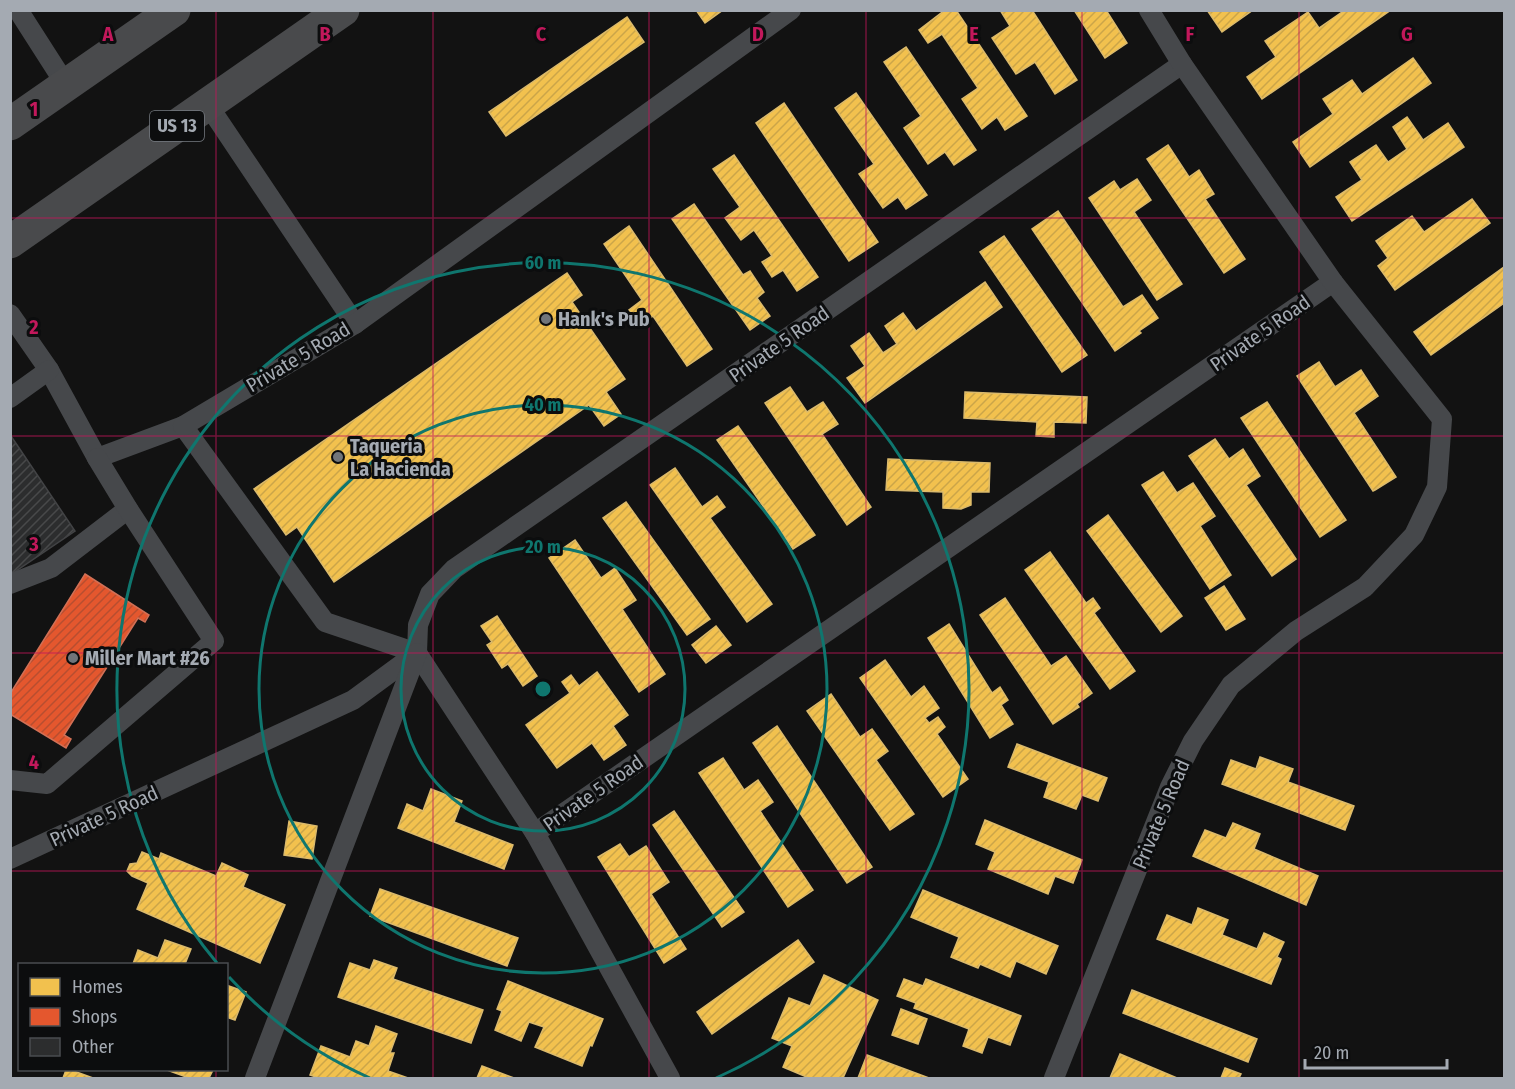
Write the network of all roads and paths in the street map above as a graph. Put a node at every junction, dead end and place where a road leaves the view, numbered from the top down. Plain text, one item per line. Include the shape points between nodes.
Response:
1 (18, 10) edge
2 (174, 10) edge
3 (343, 10) edge
4 (791, 10) edge
5 (1149, 10) edge
6 (1182, 64) junction
7 (66, 85) junction
8 (208, 105) junction
9 (10, 124) edge
10 (10, 242) edge
11 (1333, 282) junction
12 (10, 314) edge
13 (355, 324) junction
14 (49, 370) junction
15 (10, 398) edge
16 (183, 426) junction
17 (97, 458) junction
18 (128, 509) junction
19 (10, 584) edge
20 (417, 653) junction
21 (10, 780) edge
22 (535, 833) junction
23 (10, 859) edge
24 (255, 1078) edge
25 (670, 1078) edge
26 (1054, 1078) edge

1 - 7 lane
2 - 7 main road
3 - 8 main road, US 13
4 - 13 lane, Private 5 Road
5 - 6 lane, Private 5 Road
6 - 11 lane, Private 5 Road
6 - 20 lane, Private 5 Road via 454,569 429,594 418,625
7 - 9 main road
8 - 10 main road, US 13
8 - 13 lane
11 - 22 lane, Private 5 Road
11 - 26 lane, Private 5 Road via 1442,419 1437,487 1414,535 1365,587 1296,631 1231,685 1192,741
12 - 14 lane
13 - 16 lane, Private 5 Road
14 - 15 lane
14 - 17 lane
16 - 17 lane, Private 5 Road
16 - 20 lane via 325,622
17 - 18 lane
18 - 19 lane
18 - 21 lane via 214,641 47,784
20 - 22 lane, Private 5 Road
20 - 23 lane, Private 5 Road via 353,700
20 - 24 lane, Private 5 Road
22 - 25 lane, Private 5 Road

